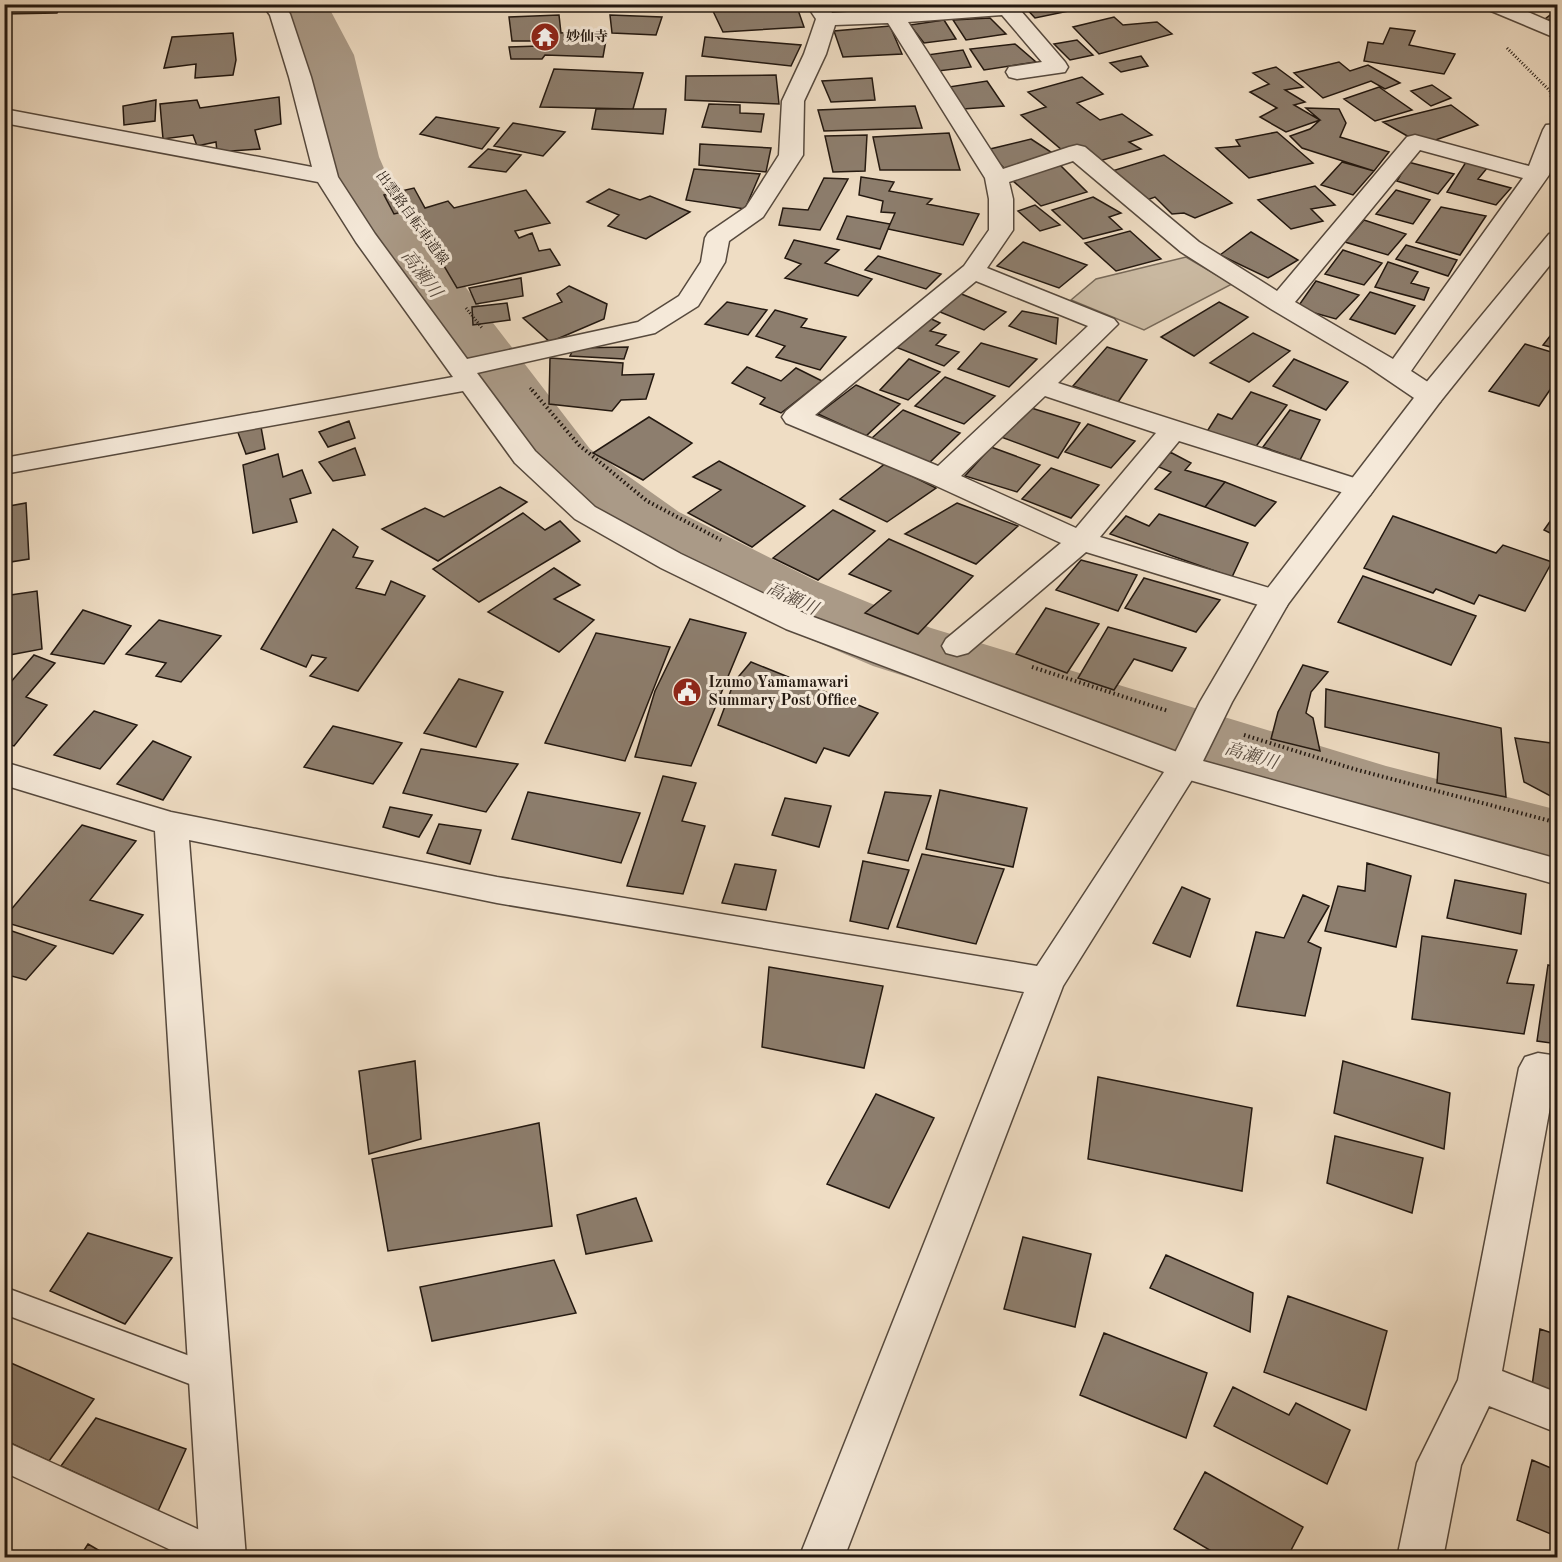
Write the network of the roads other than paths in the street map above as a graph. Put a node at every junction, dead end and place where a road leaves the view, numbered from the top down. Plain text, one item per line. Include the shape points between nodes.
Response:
1 (273, 4) edge
2 (1491, 4) edge
3 (821, 12) edge
4 (894, 17) junction
5 (1557, 33) edge
6 (1017, 72) dead end
7 (4, 116) edge
8 (1554, 130) road end
9 (1537, 175) junction
10 (326, 177) junction
11 (998, 178) junction
12 (1557, 239) edge
13 (973, 271) junction
14 (1280, 304) junction
15 (1396, 373) junction
16 (465, 375) junction
17 (1039, 385) junction
18 (1430, 396) junction
19 (1173, 430) junction
20 (4, 466) edge
21 (942, 478) junction
22 (1360, 489) junction
23 (1081, 541) junction
24 (1275, 600) junction
25 (957, 646) dead end
26 (1185, 767) junction
27 (4, 773) edge
28 (171, 824) junction
29 (1557, 872) edge
30 (1046, 982) junction
31 (1557, 1071) edge
32 (4, 1300) edge
33 (211, 1378) junction
34 (1479, 1382) junction
35 (1557, 1413) edge
36 (4, 1456) edge
37 (223, 1557) edge
38 (821, 1557) edge
39 (1420, 1557) edge

1 - 10 street via 280,14 300,77
2 - 5 street
3 - 4 street
3 - 16 street via 815,54 794,101 790,155 755,212 717,238 713,262 689,301 646,328 505,359
4 - 6 street via 1007,8 1057,67
4 - 11 street
7 - 10 street
8 - 9 street
9 - 14 street via 1414,142
9 - 15 street
10 - 16 street via 364,237
11 - 13 street via 1001,230
11 - 14 street via 1077,152 1190,247
12 - 18 street
13 - 17 street via 1105,324
13 - 21 street via 796,417
14 - 15 street
15 - 18 street
16 - 20 street
16 - 26 street via 525,457 585,513 671,561 797,622
17 - 19 street
17 - 21 street
18 - 22 street
19 - 22 street
19 - 23 street
21 - 23 street
22 - 24 street
23 - 24 street
23 - 25 street
24 - 26 street via 1216,702
26 - 29 street
26 - 30 street
27 - 28 street
28 - 30 street via 496,890
28 - 33 street
30 - 38 street
31 - 34 street via 1538,1068
32 - 33 lane
33 - 37 street
34 - 35 street
34 - 39 street via 1438,1463
36 - 37 lane

